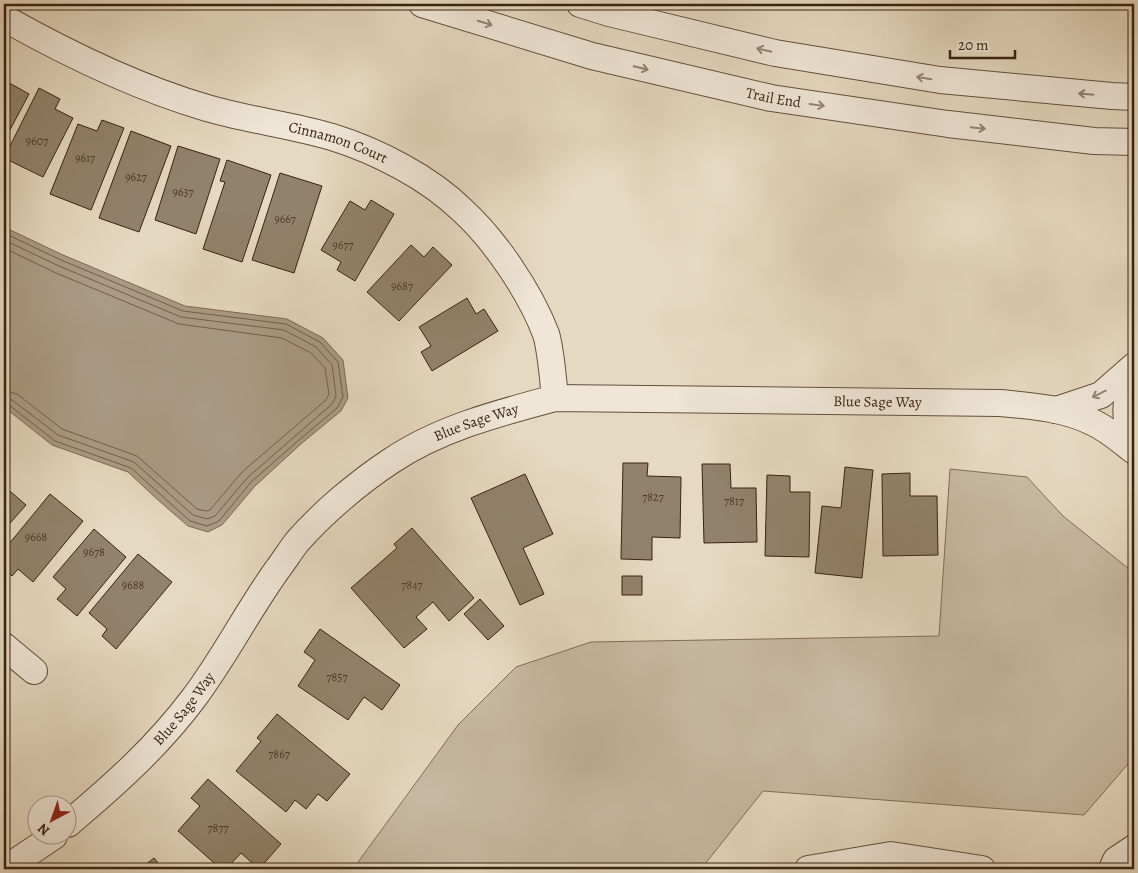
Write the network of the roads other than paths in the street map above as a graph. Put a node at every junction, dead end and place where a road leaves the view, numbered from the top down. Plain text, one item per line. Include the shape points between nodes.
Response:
1 (422, 4) edge
2 (580, 4) edge
3 (4, 18) edge
4 (1134, 96) edge
5 (1134, 142) edge
6 (1134, 366) edge
7 (1134, 374) edge
8 (556, 398) junction
9 (1056, 410) junction
10 (1134, 447) edge
11 (1134, 451) edge
12 (4, 646) edge
13 (34, 671) dead end
14 (78, 815) edge
15 (39, 846) edge
16 (1134, 848) edge
17 (5, 869) edge
18 (808, 869) edge
19 (982, 869) edge
20 (1112, 869) edge

1 -> 5 street, Trail End via 592,56 771,98 948,124 1094,141
4 -> 2 street via 940,80 804,58
3 - 8 street, Cinnamon Court via 58,48 125,78 207,108 331,137 375,152 422,179 462,210 496,249 525,290 546,336
6 -> 9 street, Blue Sage Way via 1102,395
7 - 10 street via 1127,395 1126,417
8 - 9 street, Blue Sage Way via 1000,403
8 - 14 street, Blue Sage Way via 495,414 440,434 391,460 343,497 297,543 192,700 152,748
9 - 11 street, Blue Sage Way via 1092,421
12 - 13 street
15 - 17 street
16 - 20 street via 1116,860
18 - 19 street via 891,855

